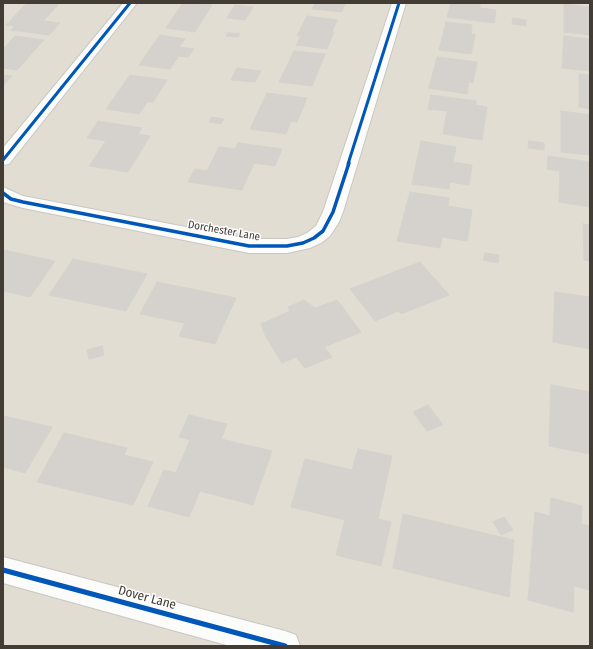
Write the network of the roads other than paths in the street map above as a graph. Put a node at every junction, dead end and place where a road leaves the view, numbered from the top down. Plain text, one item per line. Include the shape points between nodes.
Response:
1 (130, 3) edge
2 (400, 3) edge
3 (3, 160) edge
4 (3, 193) edge
5 (3, 570) edge
6 (285, 646) edge

1 - 3 street
2 - 4 street, Dorchester Lane via 333,212 323,231 314,238 287,246 249,246 23,202 11,199
5 - 6 street, Dover Lane

